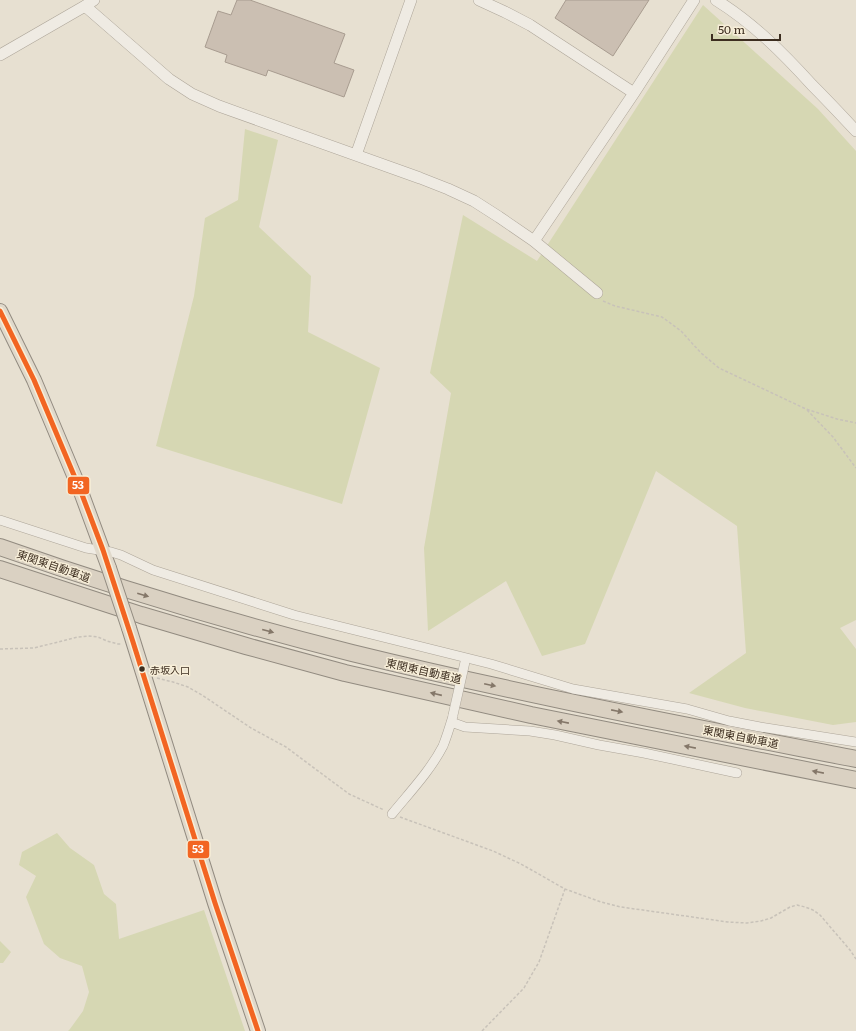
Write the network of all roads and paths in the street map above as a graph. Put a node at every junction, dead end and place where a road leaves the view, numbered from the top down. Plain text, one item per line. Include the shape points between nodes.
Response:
1 (411, 0) edge
2 (479, 0) edge
3 (694, 0) edge
4 (716, 0) edge
5 (90, 3) edge
6 (0, 55) edge
7 (634, 93) junction
8 (856, 132) edge
9 (356, 155) junction
10 (534, 241) junction
11 (597, 293) joint
12 (0, 311) edge
13 (806, 409) junction
14 (856, 423) edge
15 (856, 468) edge
16 (0, 520) edge
17 (0, 547) edge
18 (103, 550) junction
19 (0, 569) edge
20 (134, 642) junction
21 (0, 649) edge
22 (465, 660) junction
23 (144, 676) junction
24 (452, 718) junction
25 (856, 742) edge
26 (856, 759) edge
27 (737, 773) dead end
28 (856, 780) edge
29 (392, 814) junction
30 (565, 889) junction
31 (856, 959) edge
32 (258, 1031) edge
33 (482, 1031) edge

1 - 9 street
2 - 7 street via 530,25
3 - 7 street
4 - 8 street via 728,7 780,51
5 - 6 street
5 - 9 street via 169,79 192,94
7 - 10 street
9 - 10 street via 448,189 474,202
10 - 11 street
11 - 13 path via 604,301 614,306 662,317 719,368
12 - 18 highway via 34,380
13 - 14 path
13 - 15 path via 834,437
16 - 18 street via 86,548
17 -> 26 highway, 東関東自動車道 via 130,591 351,652 536,695
18 - 20 highway, bridge
18 - 22 street via 121,555 153,570 294,615
28 -> 19 highway, 東関東自動車道 via 531,715 345,672 141,615
20 - 21 path via 118,644 88,636 34,648
20 - 23 highway
22 - 24 street, bridge
22 - 25 street via 491,664 573,689 687,709 753,726
23 - 29 path via 188,687 286,747 349,794
23 - 32 highway
24 - 27 street via 465,726 555,735
24 - 29 street via 436,758 423,778
29 - 30 path via 493,851 522,864
30 - 31 path via 621,907 728,922 761,921 797,905 820,915
30 - 33 path via 539,962 524,988

